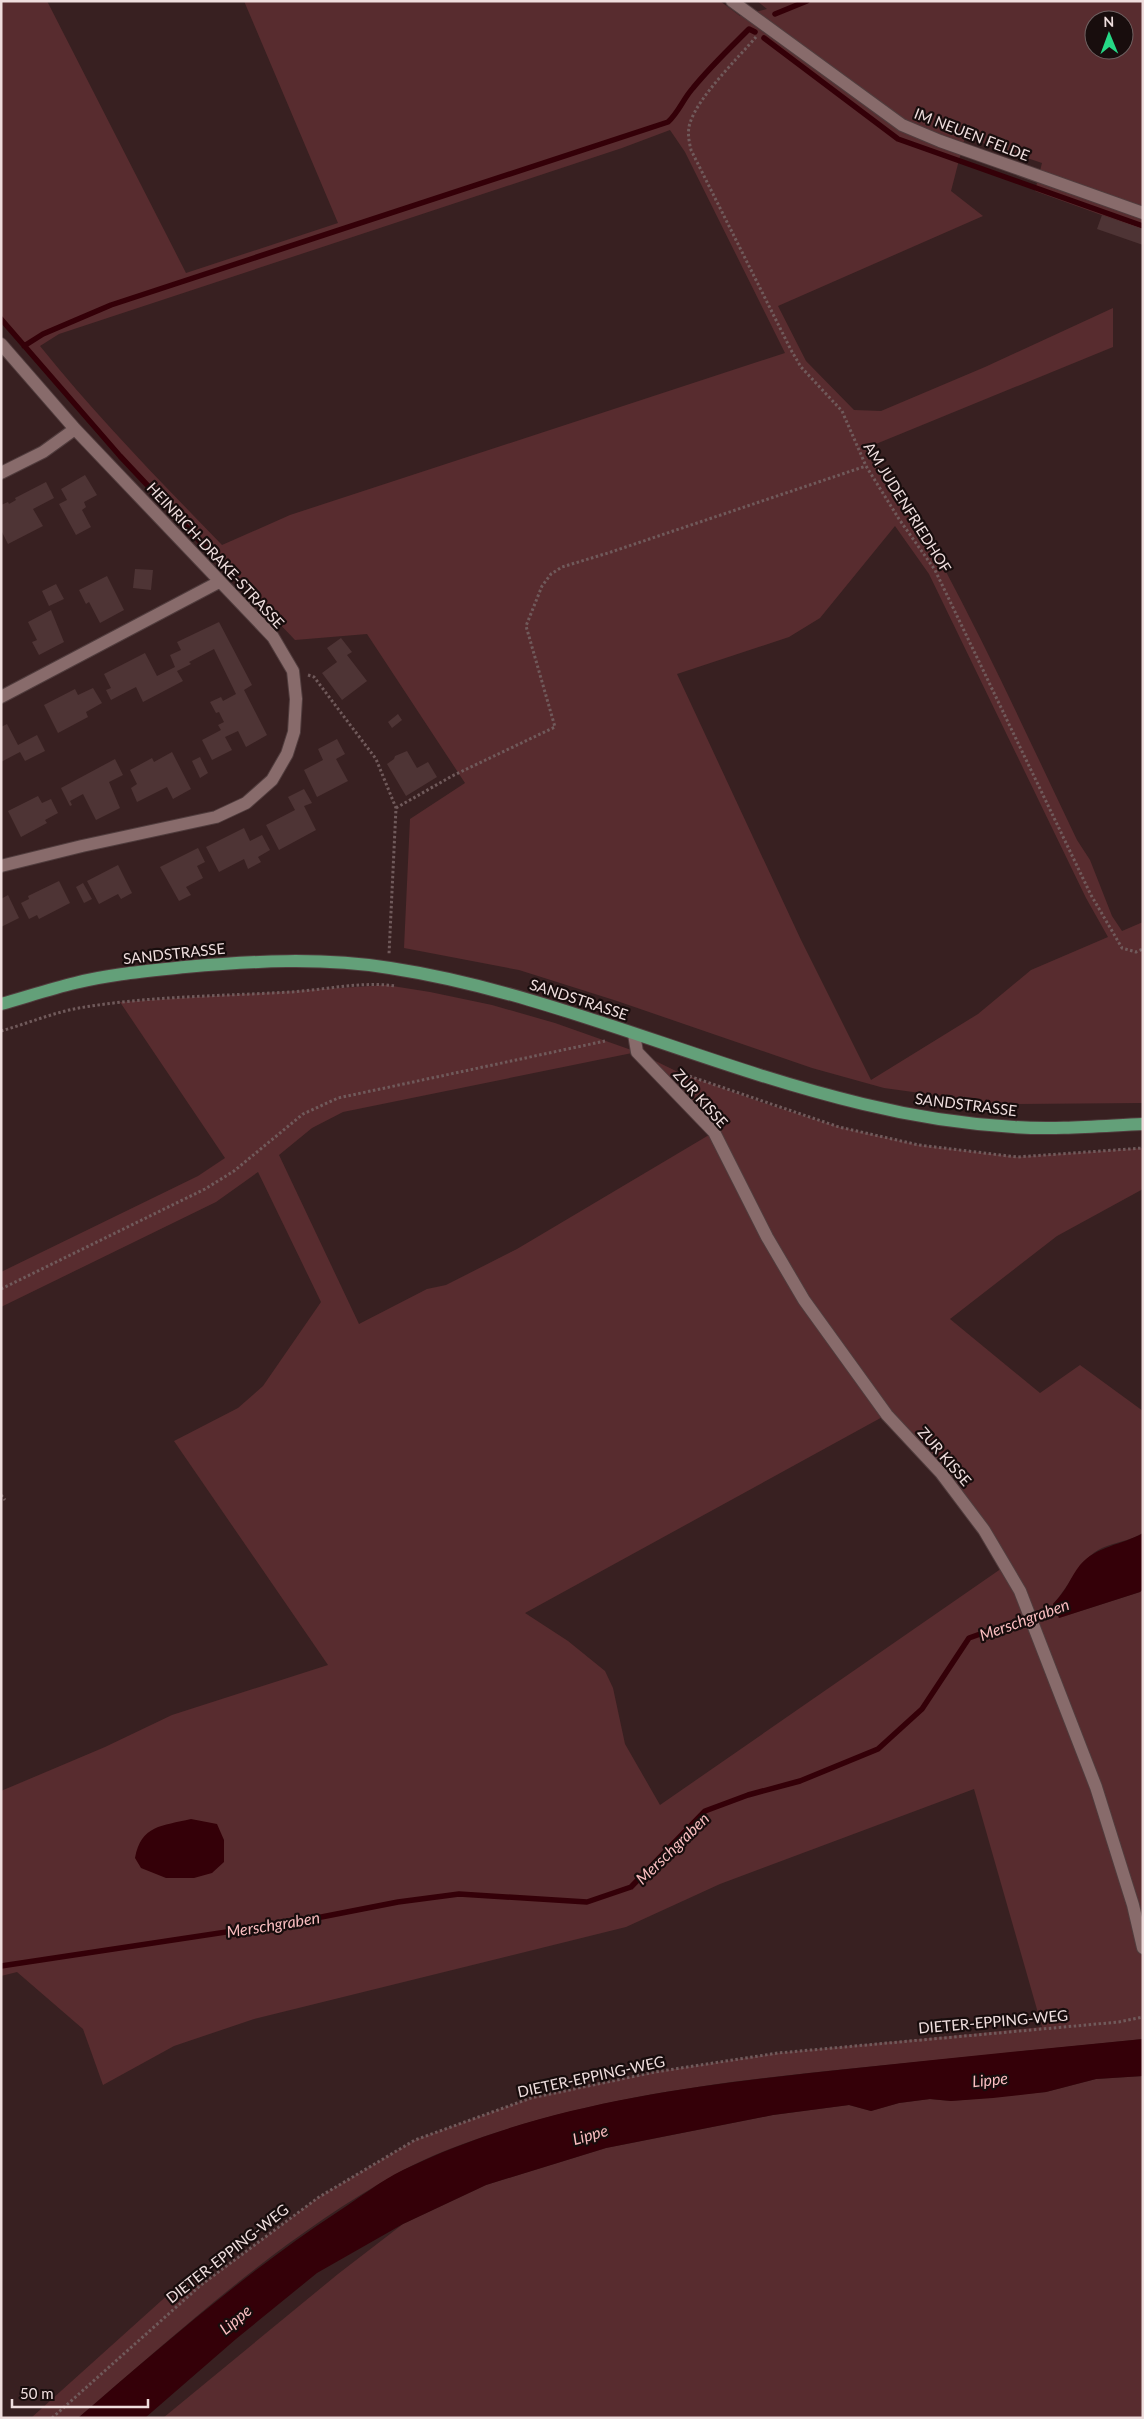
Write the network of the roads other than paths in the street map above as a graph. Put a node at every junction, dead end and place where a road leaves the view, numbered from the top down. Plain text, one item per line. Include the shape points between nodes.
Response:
1 (732, 1) edge
2 (1143, 213) edge
3 (1, 344) edge
4 (75, 429) junction
5 (1, 474) edge
6 (219, 582) junction
7 (1, 697) edge
8 (1, 866) edge
9 (1, 1004) edge
10 (634, 1034) junction
11 (1143, 1124) edge
12 (1143, 1948) edge

1 - 2 street, IM NEUEN FELDE via 902,125
3 - 4 street, HEINRICH-DRAKE-STRASSE
4 - 5 street via 42,452
4 - 6 street, HEINRICH-DRAKE-STRASSE
6 - 7 street
6 - 8 street, HEINRICH-DRAKE-STRASSE via 273,637 293,671 296,698 294,732 287,754 272,780 246,803 216,817
9 - 10 main road, SANDSTRASSE via 76,982 144,971 257,960 327,962 388,967 452,980 536,1002
10 - 11 main road, SANDSTRASSE via 854,1102 938,1119 1015,1127
10 - 12 street, ZUR KISSE via 637,1052 714,1132 767,1237 804,1300 887,1415 941,1473 984,1530 1020,1591 1096,1787

